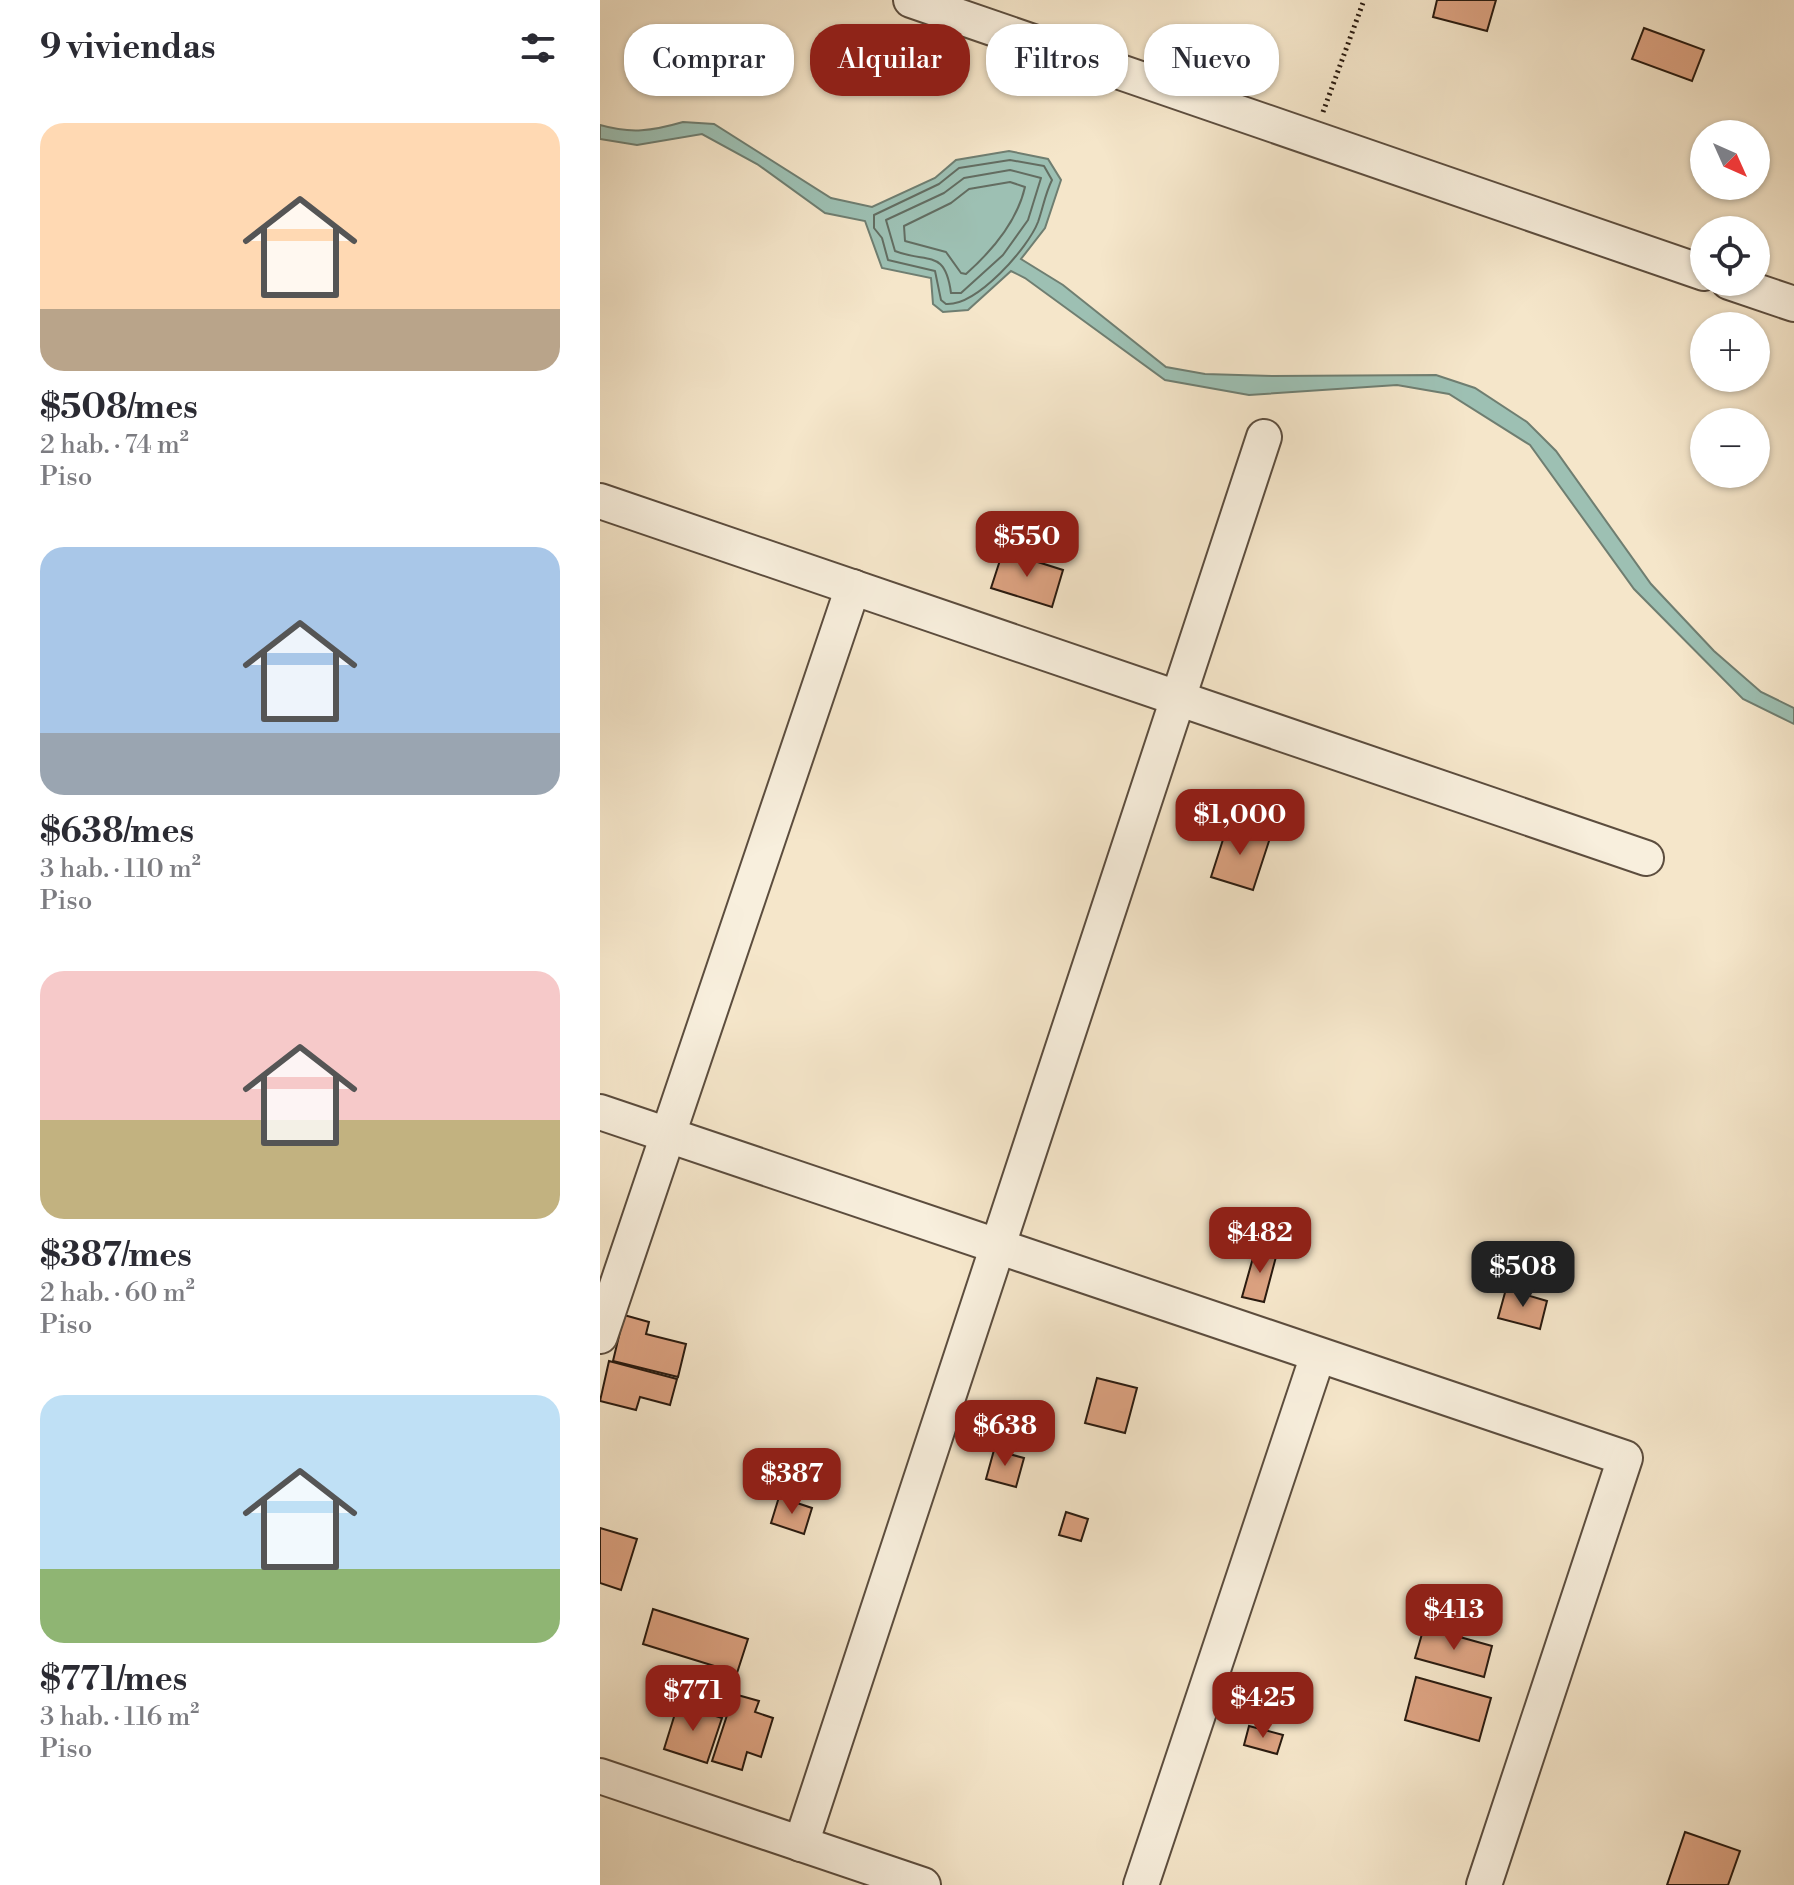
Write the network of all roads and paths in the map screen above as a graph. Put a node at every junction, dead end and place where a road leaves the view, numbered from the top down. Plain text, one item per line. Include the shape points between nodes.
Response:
1 (911, 0) edge
2 (1364, 0) edge
3 (1313, 139) junction
4 (1690, 268) edge
5 (1770, 296) edge
6 (1794, 304) edge
7 (1264, 437) dead end
8 (600, 501) edge
9 (853, 587) junction
10 (1178, 698) junction
11 (1646, 858) dead end
12 (600, 1112) edge
13 (668, 1135) junction
14 (998, 1246) junction
15 (600, 1336) edge
16 (1318, 1355) junction
17 (600, 1776) edge
18 (801, 1844) junction
19 (923, 1885) edge
20 (1141, 1885) edge
21 (1484, 1885) edge

1 - 3 street
2 - 3 path
3 - 4 street
5 - 6 street
7 - 10 street
8 - 9 street
9 - 10 street
9 - 13 street
10 - 11 street
10 - 14 street
12 - 13 street
13 - 14 street
13 - 15 street
14 - 16 street
14 - 18 street
16 - 20 street
16 - 21 street via 1625,1458
17 - 18 street
18 - 19 street

